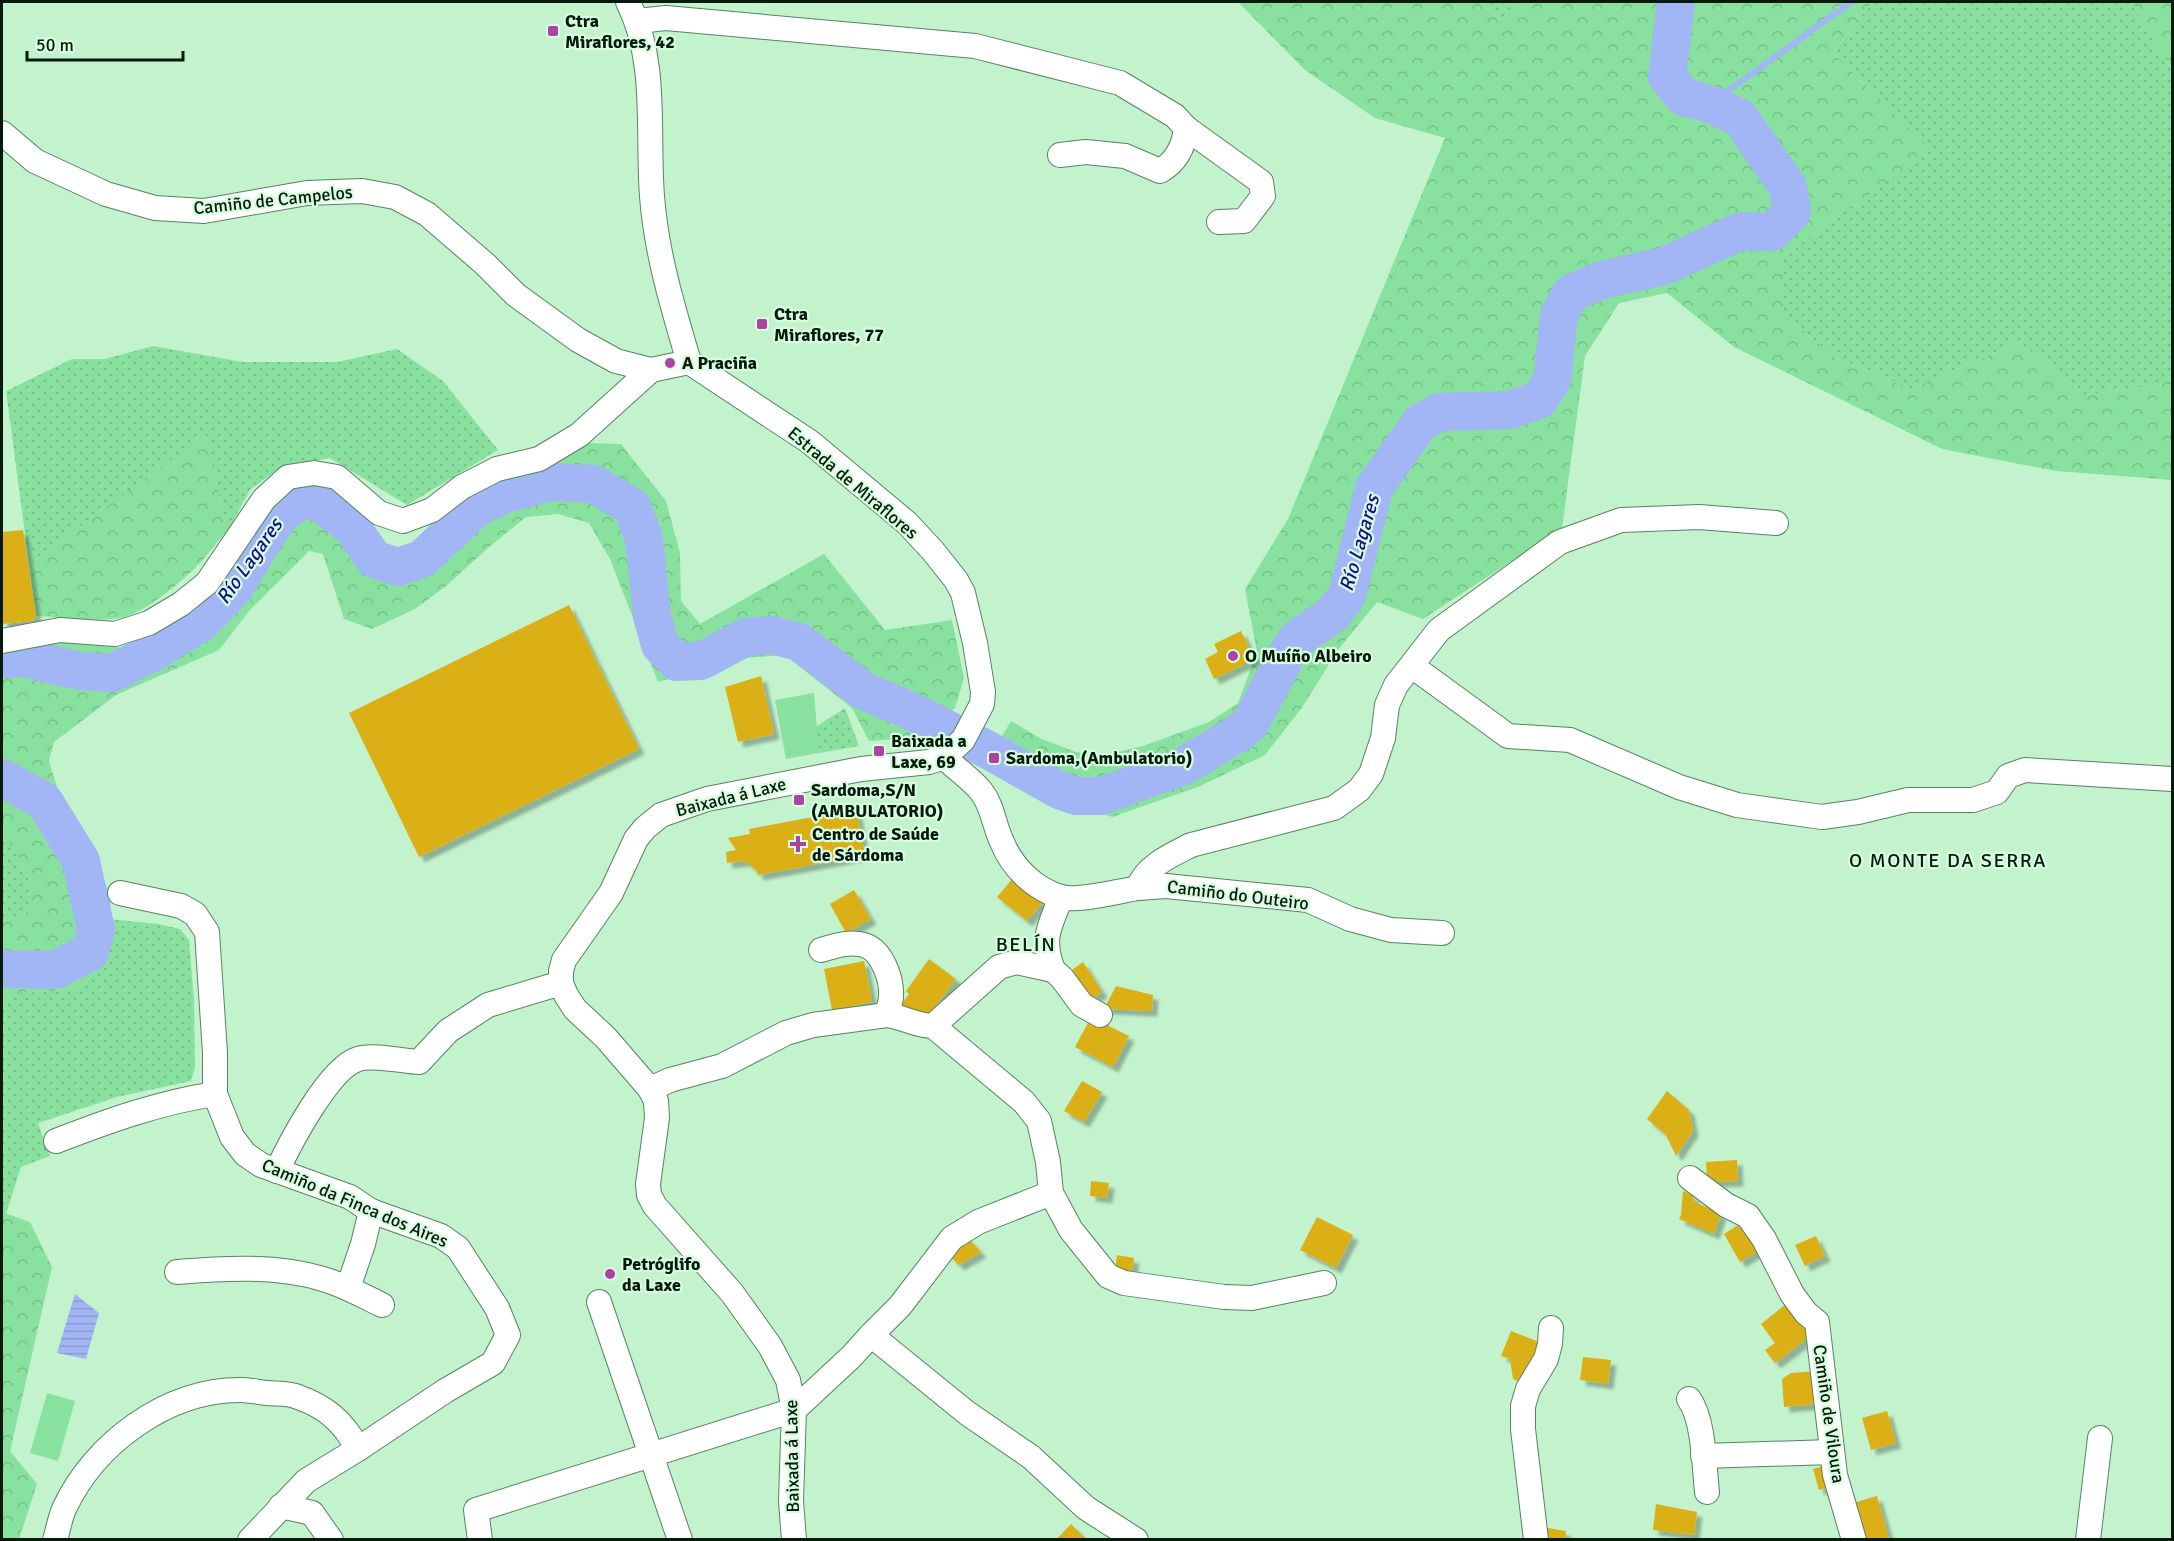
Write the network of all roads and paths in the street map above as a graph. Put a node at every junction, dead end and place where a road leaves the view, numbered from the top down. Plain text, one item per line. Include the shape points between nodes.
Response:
1 (633, 11) edge
2 (1186, 128) junction
3 (2, 133) edge
4 (1060, 155) dead end
5 (1219, 222) dead end
6 (689, 362) junction
7 (651, 370) junction
8 (1776, 523) dead end
9 (2, 641) edge
10 (1412, 666) junction
11 (948, 754) junction
12 (2172, 779) edge
13 (1138, 888) junction
14 (120, 892) dead end
15 (1061, 897) junction
16 (1442, 933) dead end
17 (821, 950) dead end
18 (1053, 970) junction
19 (561, 982) junction
20 (887, 1015) junction
21 (1100, 1015) dead end
22 (933, 1026) junction
23 (650, 1089) junction
24 (215, 1094) junction
25 (56, 1141) dead end
26 (277, 1171) junction
27 (1690, 1178) dead end
28 (1051, 1193) junction
29 (371, 1211) junction
30 (177, 1272) dead end
31 (1324, 1283) dead end
32 (348, 1288) junction
33 (598, 1302) dead end
34 (382, 1305) dead end
35 (1551, 1328) dead end
36 (871, 1335) junction
37 (1689, 1398) dead end
38 (794, 1410) junction
39 (2100, 1438) dead end
40 (358, 1449) junction
41 (1832, 1452) junction
42 (652, 1454) junction
43 (1703, 1456) junction
44 (1707, 1492) dead end
45 (281, 1506) junction
46 (55, 1539) edge
47 (250, 1539) edge
48 (331, 1539) edge
49 (480, 1539) edge
50 (680, 1539) edge
51 (794, 1539) edge
52 (1136, 1539) edge
53 (1536, 1539) edge
54 (1854, 1539) edge
55 (2088, 1539) edge

1 - 2 street via 666,18 975,46 1120,83 1175,116
1 - 6 street via 642,38 657,239
2 - 4 street via 1184,142 1170,166 1160,171 1125,156 1086,152
2 - 5 street via 1261,182 1263,196 1244,221
3 - 7 street, Camiño de Campelos via 35,161 106,194 155,208 204,211 307,193 362,191 394,197 427,214 516,294 578,340 616,361
6 - 7 street
6 - 11 street, Estrada de Miraflores via 810,442 906,523 956,580 967,605 983,692 976,717 963,740
7 - 9 street via 579,435 539,459 497,469 462,487 432,510 403,521 379,513 338,477 314,473 288,477 264,499 207,583 149,623 115,634 60,630
8 - 10 street via 1699,517 1621,520 1560,542 1439,630
10 - 12 street via 1508,736 1570,740 1679,787 1737,805 1822,817 1908,800 1973,800 1997,792 2008,776 2025,770
10 - 13 street via 1396,685 1387,705 1383,738 1371,774 1359,790 1334,808 1191,845 1142,876
11 - 15 street via 982,792 1015,867 1031,882
11 - 19 street, Baixada á Laxe via 929,762 861,769 707,799 661,815 636,839 611,893 564,960
13 - 15 street, Camiño do Outeiro
13 - 16 street, Camiño do Outeiro via 1166,886 1308,900 1350,919 1391,930
14 - 24 street, Camiño da Finca dos Aires via 181,906 195,914 207,932
15 - 18 street via 1047,936 1046,950
17 - 20 street via 846,943 874,949 889,975 891,997
18 - 21 street via 1082,1005
18 - 22 street via 1016,962 999,968
19 - 23 street, Baixada á Laxe via 575,1009
19 - 26 street via 488,1005 448,1031 419,1062 357,1059 322,1091
20 - 22 street
20 - 23 street via 813,1025 786,1033 722,1065
22 - 28 street via 1024,1102 1039,1121
23 - 38 street, Baixada á Laxe via 656,1101 657,1118 649,1195 771,1346 788,1380
24 - 25 street via 142,1111
24 - 26 street, Camiño da Finca dos Aires via 232,1137 245,1154
26 - 29 street, Camiño da Finca dos Aires via 350,1197
27 - 41 street, Camiño de Viloura via 1748,1216 1792,1294 1817,1322
28 - 31 street via 1071,1230 1098,1266 1124,1283 1252,1298
28 - 36 street via 978,1222 952,1238 900,1306
29 - 32 street
29 - 40 street, Camiño da Finca dos Aires via 441,1236 458,1248 497,1308 508,1335 493,1363
30 - 32 street via 276,1270
32 - 34 street
33 - 42 street
35 - 53 street via 1546,1359 1523,1406
36 - 38 street
36 - 52 street via 967,1413 1031,1457 1086,1508
37 - 43 street via 1699,1421
38 - 42 street
38 - 51 street, Baixada á Laxe
39 - 55 street
40 - 45 street, Camiño da Finca dos Aires via 306,1481
40 - 46 street via 335,1416 297,1396 239,1390 199,1397 147,1415 113,1442 84,1475 63,1510
41 - 43 street
41 - 54 street, Camiño de Viloura
42 - 49 street via 476,1510
42 - 50 street
43 - 44 street
45 - 47 street, Camiño da Finca dos Aires
45 - 48 street via 312,1513

